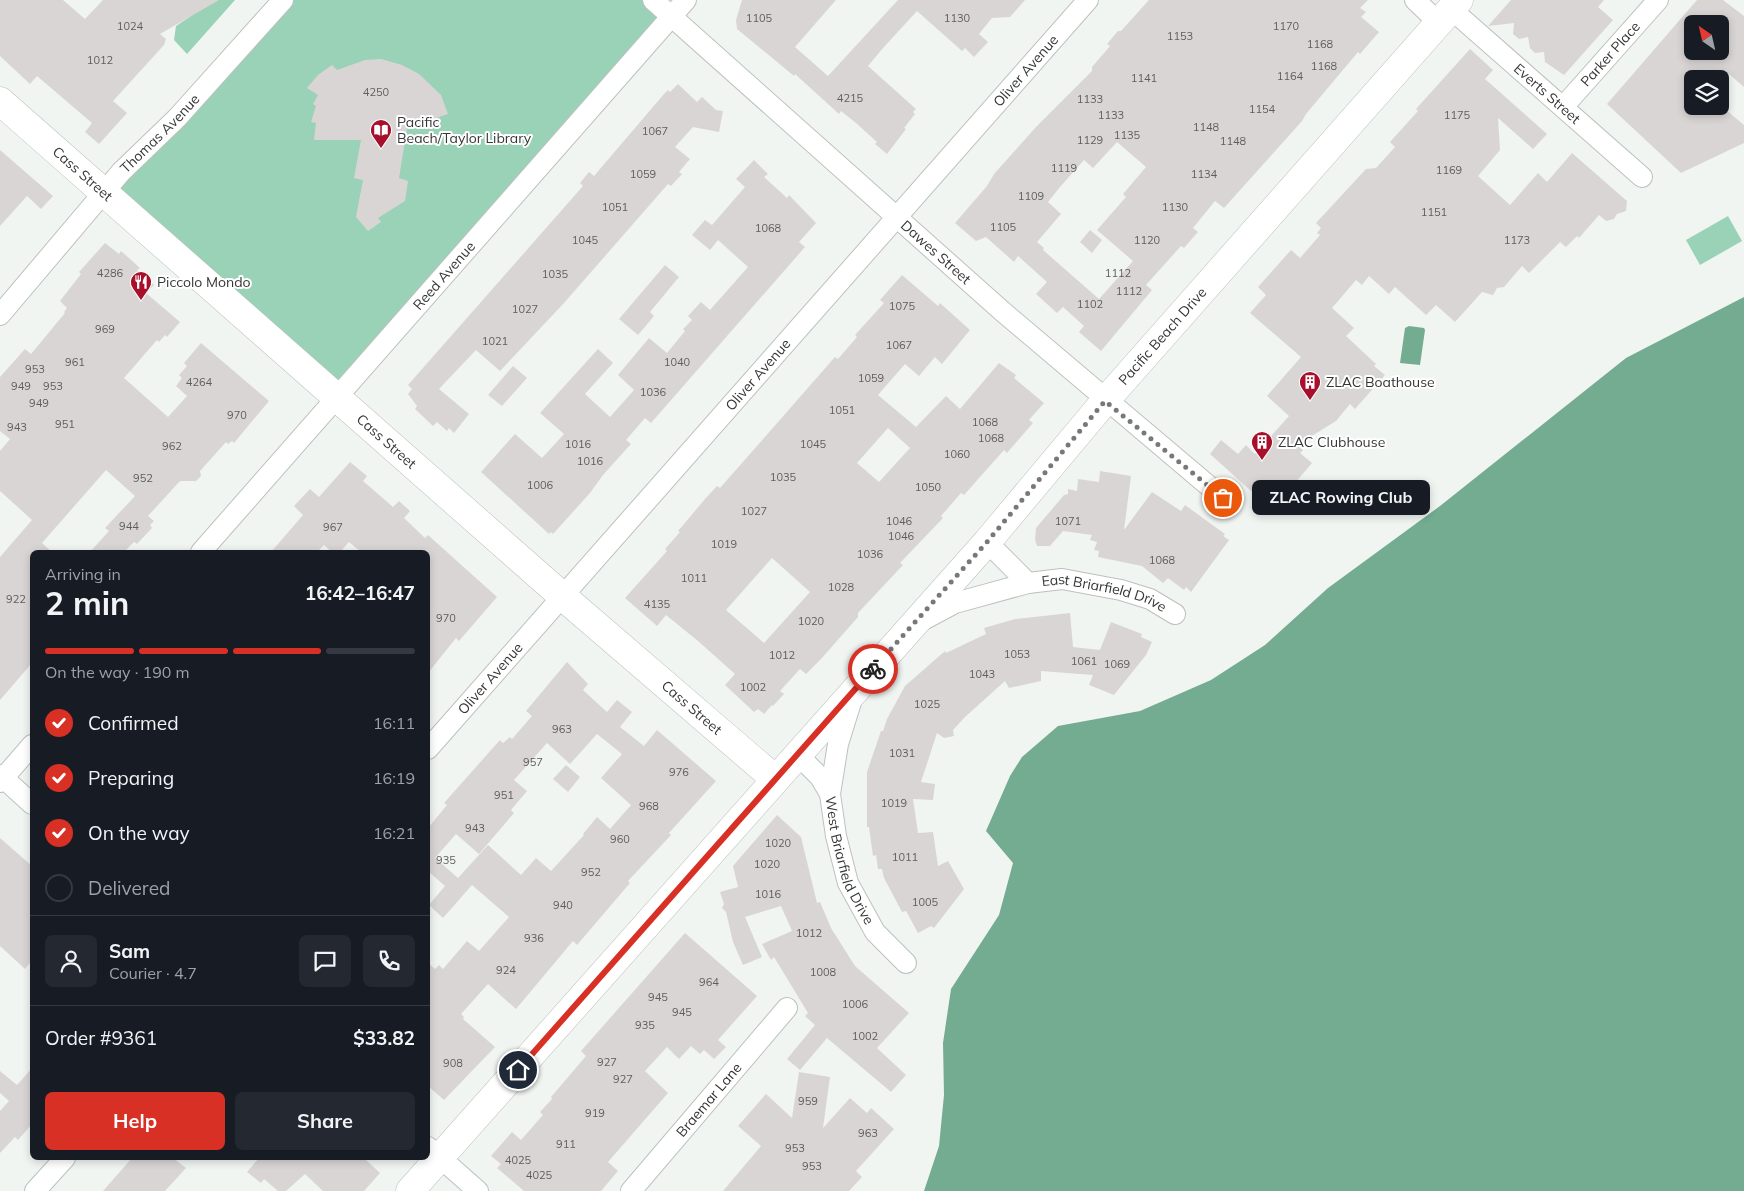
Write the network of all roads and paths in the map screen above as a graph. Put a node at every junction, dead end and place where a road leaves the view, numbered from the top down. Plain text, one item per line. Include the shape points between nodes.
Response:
1 (283, 0) edge
2 (652, 0) edge
3 (686, 0) edge
4 (1088, 0) edge
5 (1415, 0) edge
6 (1658, 0) edge
7 (1450, 11) edge
8 (671, 18) junction
9 (0, 101) edge
10 (1563, 107) junction
11 (1642, 177) dead end
12 (103, 192) junction
13 (895, 218) junction
14 (0, 315) edge
15 (338, 397) junction
16 (1105, 401) junction
17 (1223, 498) dead end
18 (987, 542) junction
19 (203, 550) edge
20 (1028, 583) junction
21 (561, 595) junction
22 (1175, 614) dead end
23 (910, 628) junction
24 (858, 686) junction
25 (30, 747) edge
26 (430, 747) edge
27 (797, 754) junction
28 (1, 779) edge
29 (775, 779) junction
30 (830, 794) junction
31 (30, 802) edge
32 (906, 964) dead end
33 (787, 1008) dead end
34 (434, 1152) edge
35 (63, 1160) edge
36 (429, 1160) edge
37 (35, 1191) edge
38 (410, 1191) edge
39 (478, 1191) edge
40 (631, 1191) edge

1 - 12 street, Thomas Avenue via 177,118
2 - 8 street, Dawes Street
3 - 8 street, Reed Avenue
4 - 13 street, Oliver Avenue
5 - 7 street, Everts Street
6 - 10 street, Parker Place
7 - 10 street, Everts Street
7 - 16 street, Pacific Beach Drive
8 - 13 street, Dawes Street
8 - 15 street, Reed Avenue
9 - 12 street, Cass Street
10 - 11 street, Everts Street
12 - 14 street, Thomas Avenue
12 - 15 street, Cass Street
13 - 16 street, Dawes Street
13 - 21 street, Oliver Avenue
15 - 19 street, Reed Avenue
15 - 21 street, Cass Street
16 - 17 street, Dawes Street
16 - 18 street, Pacific Beach Drive
18 - 20 street, East Briarfield Drive
18 - 23 street, Pacific Beach Drive
20 - 22 street, East Briarfield Drive via 1062,579 1121,590 1150,599
20 - 23 street via 955,603
21 - 26 street, Oliver Avenue
21 - 29 street, Cass Street
23 - 24 street, Pacific Beach Drive
24 - 27 street, Pacific Beach Drive
24 - 30 street via 846,713
25 - 28 street
27 - 29 street, Pacific Beach Drive
27 - 30 street, West Briarfield Drive via 820,777
28 - 31 street
29 - 34 street, Pacific Beach Drive
30 - 32 street, West Briarfield Drive via 848,883 875,932
33 - 40 street, Braemar Lane
34 - 39 street
35 - 37 street
36 - 38 street, Pacific Beach Drive

